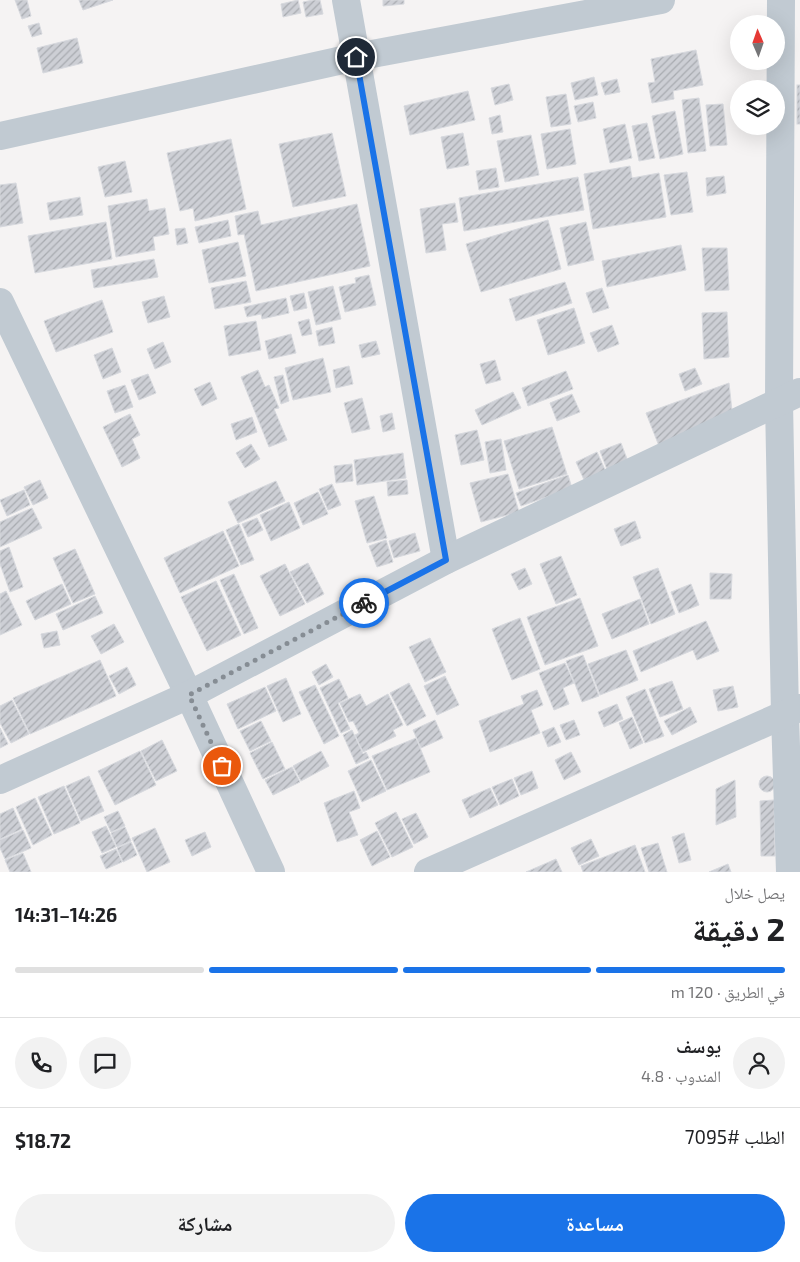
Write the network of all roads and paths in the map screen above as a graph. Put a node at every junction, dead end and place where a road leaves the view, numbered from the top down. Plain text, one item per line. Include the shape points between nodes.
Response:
1 (346, 0) edge
2 (660, 0) edge
3 (781, 0) edge
4 (356, 57) junction
5 (0, 136) edge
6 (0, 302) edge
7 (789, 397) edge
8 (446, 560) junction
9 (189, 695) junction
10 (792, 711) edge
11 (0, 780) edge
12 (271, 872) edge
13 (428, 872) edge
14 (790, 872) edge

1 - 4 street
2 - 4 street
3 - 7 street
4 - 5 street
4 - 8 street
6 - 9 street
7 - 8 street
7 - 10 street
8 - 9 street
9 - 11 street
9 - 12 street
10 - 13 street
10 - 14 street

